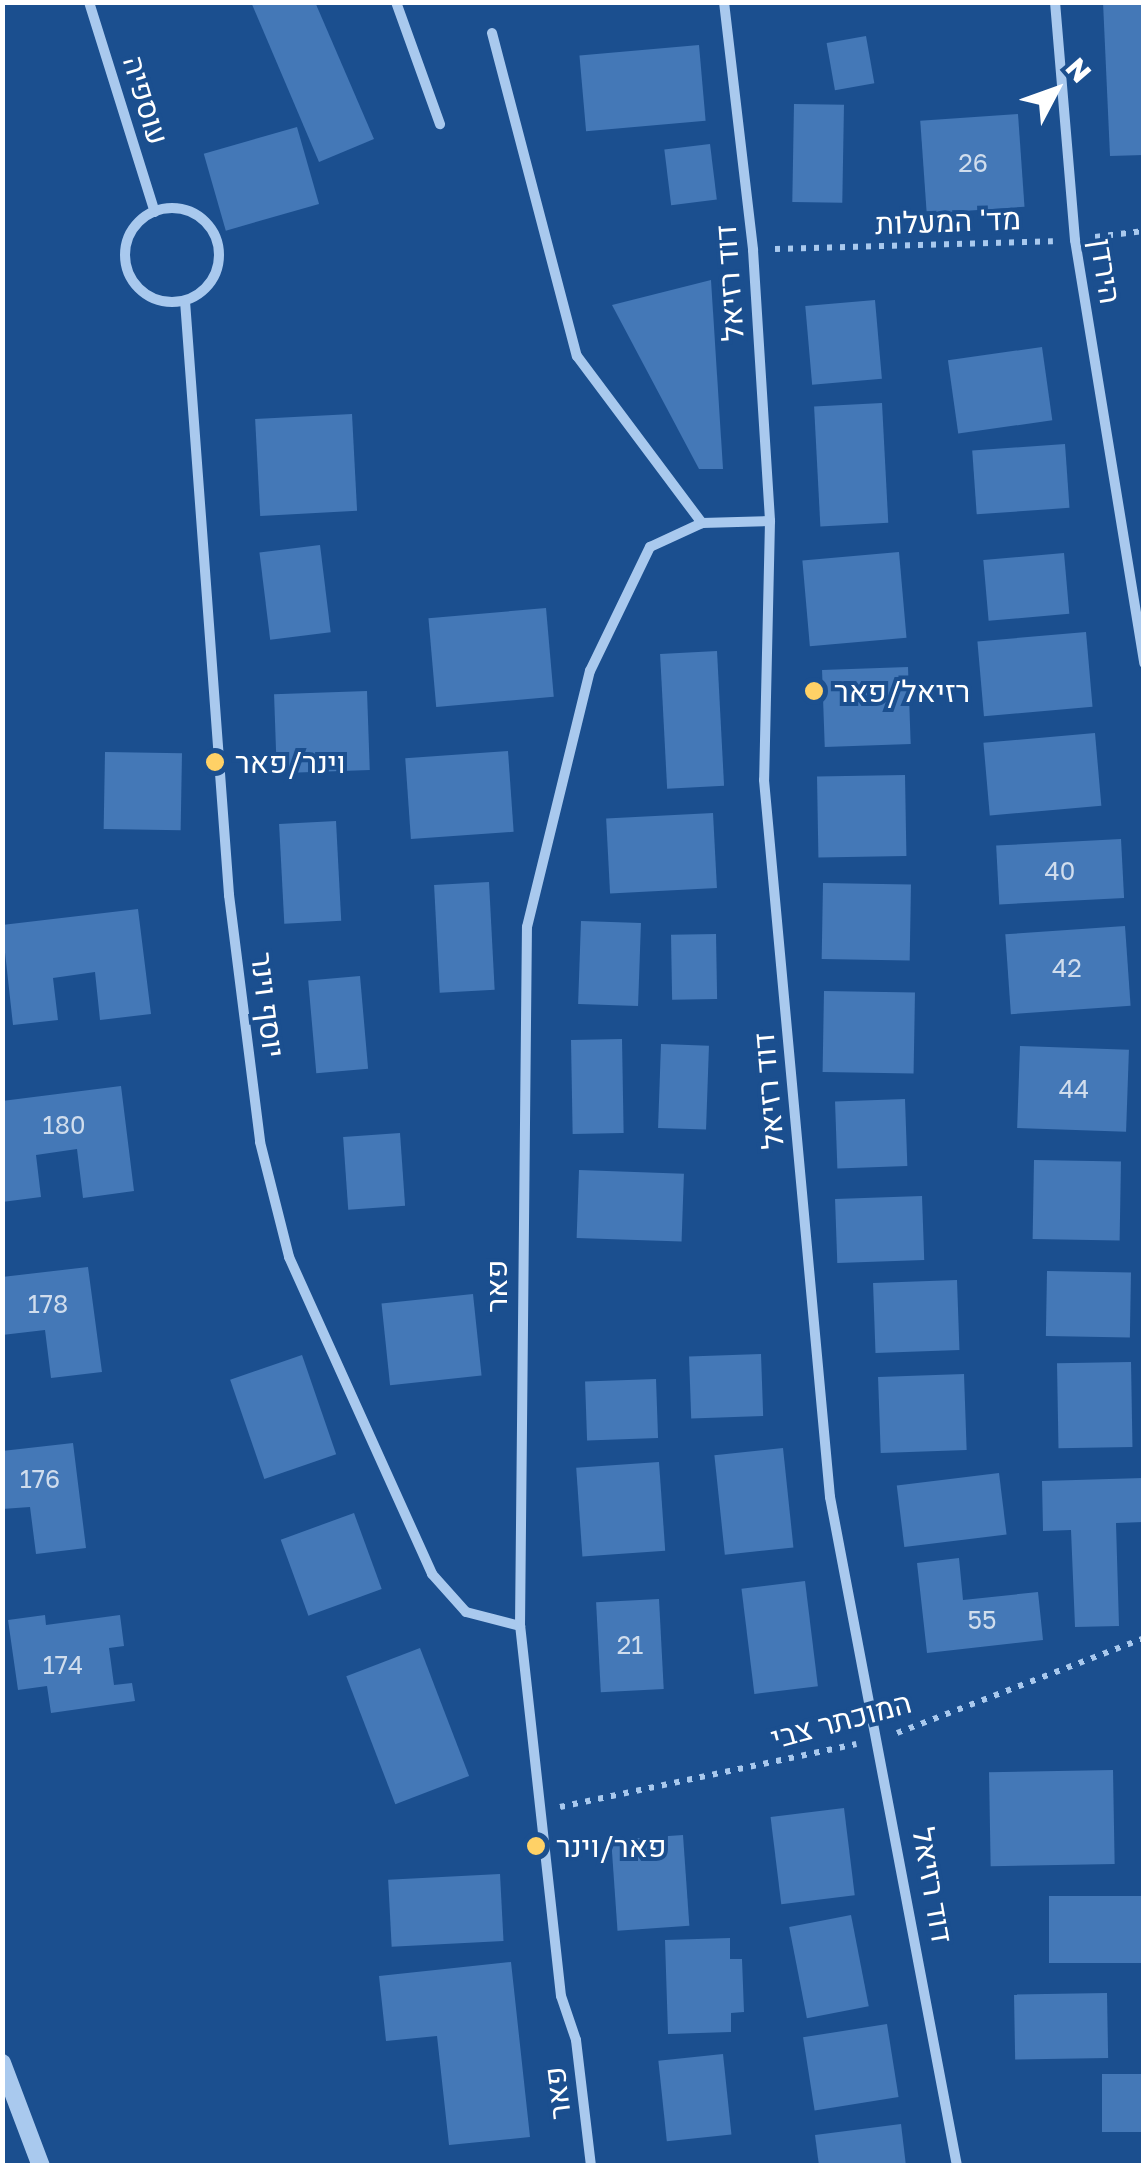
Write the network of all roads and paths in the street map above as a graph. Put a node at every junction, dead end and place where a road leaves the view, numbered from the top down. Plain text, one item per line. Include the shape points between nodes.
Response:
1 (89, 2) edge
2 (396, 2) edge
3 (724, 2) edge
4 (1055, 2) edge
5 (492, 32) dead end
6 (440, 124) dead end
7 (155, 212) junction
8 (1144, 231) edge
9 (1075, 240) junction
10 (753, 250) junction
11 (185, 301) junction
12 (770, 521) junction
13 (702, 522) junction
14 (1144, 663) edge
15 (520, 1626) junction
16 (1144, 1638) edge
17 (881, 1739) junction
18 (540, 1811) junction
19 (2, 2062) edge
20 (41, 2166) edge
21 (591, 2166) edge
22 (958, 2166) edge

1 - 7 street, עוספיה
2 - 6 street
3 - 10 street, דוד רזיאל
4 - 9 street, הירדן
5 - 13 street via 577,356
7 - 11 street via 127,238 126,266 154,300
7 - 11 street via 192,212 214,235 211,282
8 - 9 path, מד' המעלות
9 - 10 path, מד' המעלות
9 - 14 street, הירדן
10 - 12 street, דוד רזיאל
11 - 15 street, יוסף וינר via 229,895 260,1142 289,1257 432,1574 466,1612
12 - 13 street, פאר
12 - 17 street, דוד רזיאל via 764,780 830,1498
13 - 15 street, פאר via 650,547 590,671 527,927
15 - 18 street, פאר
16 - 17 path, המוכתר צבי
17 - 18 path, המוכתר צבי
17 - 22 street, דוד רזיאל
18 - 21 street, פאר
19 - 20 street

